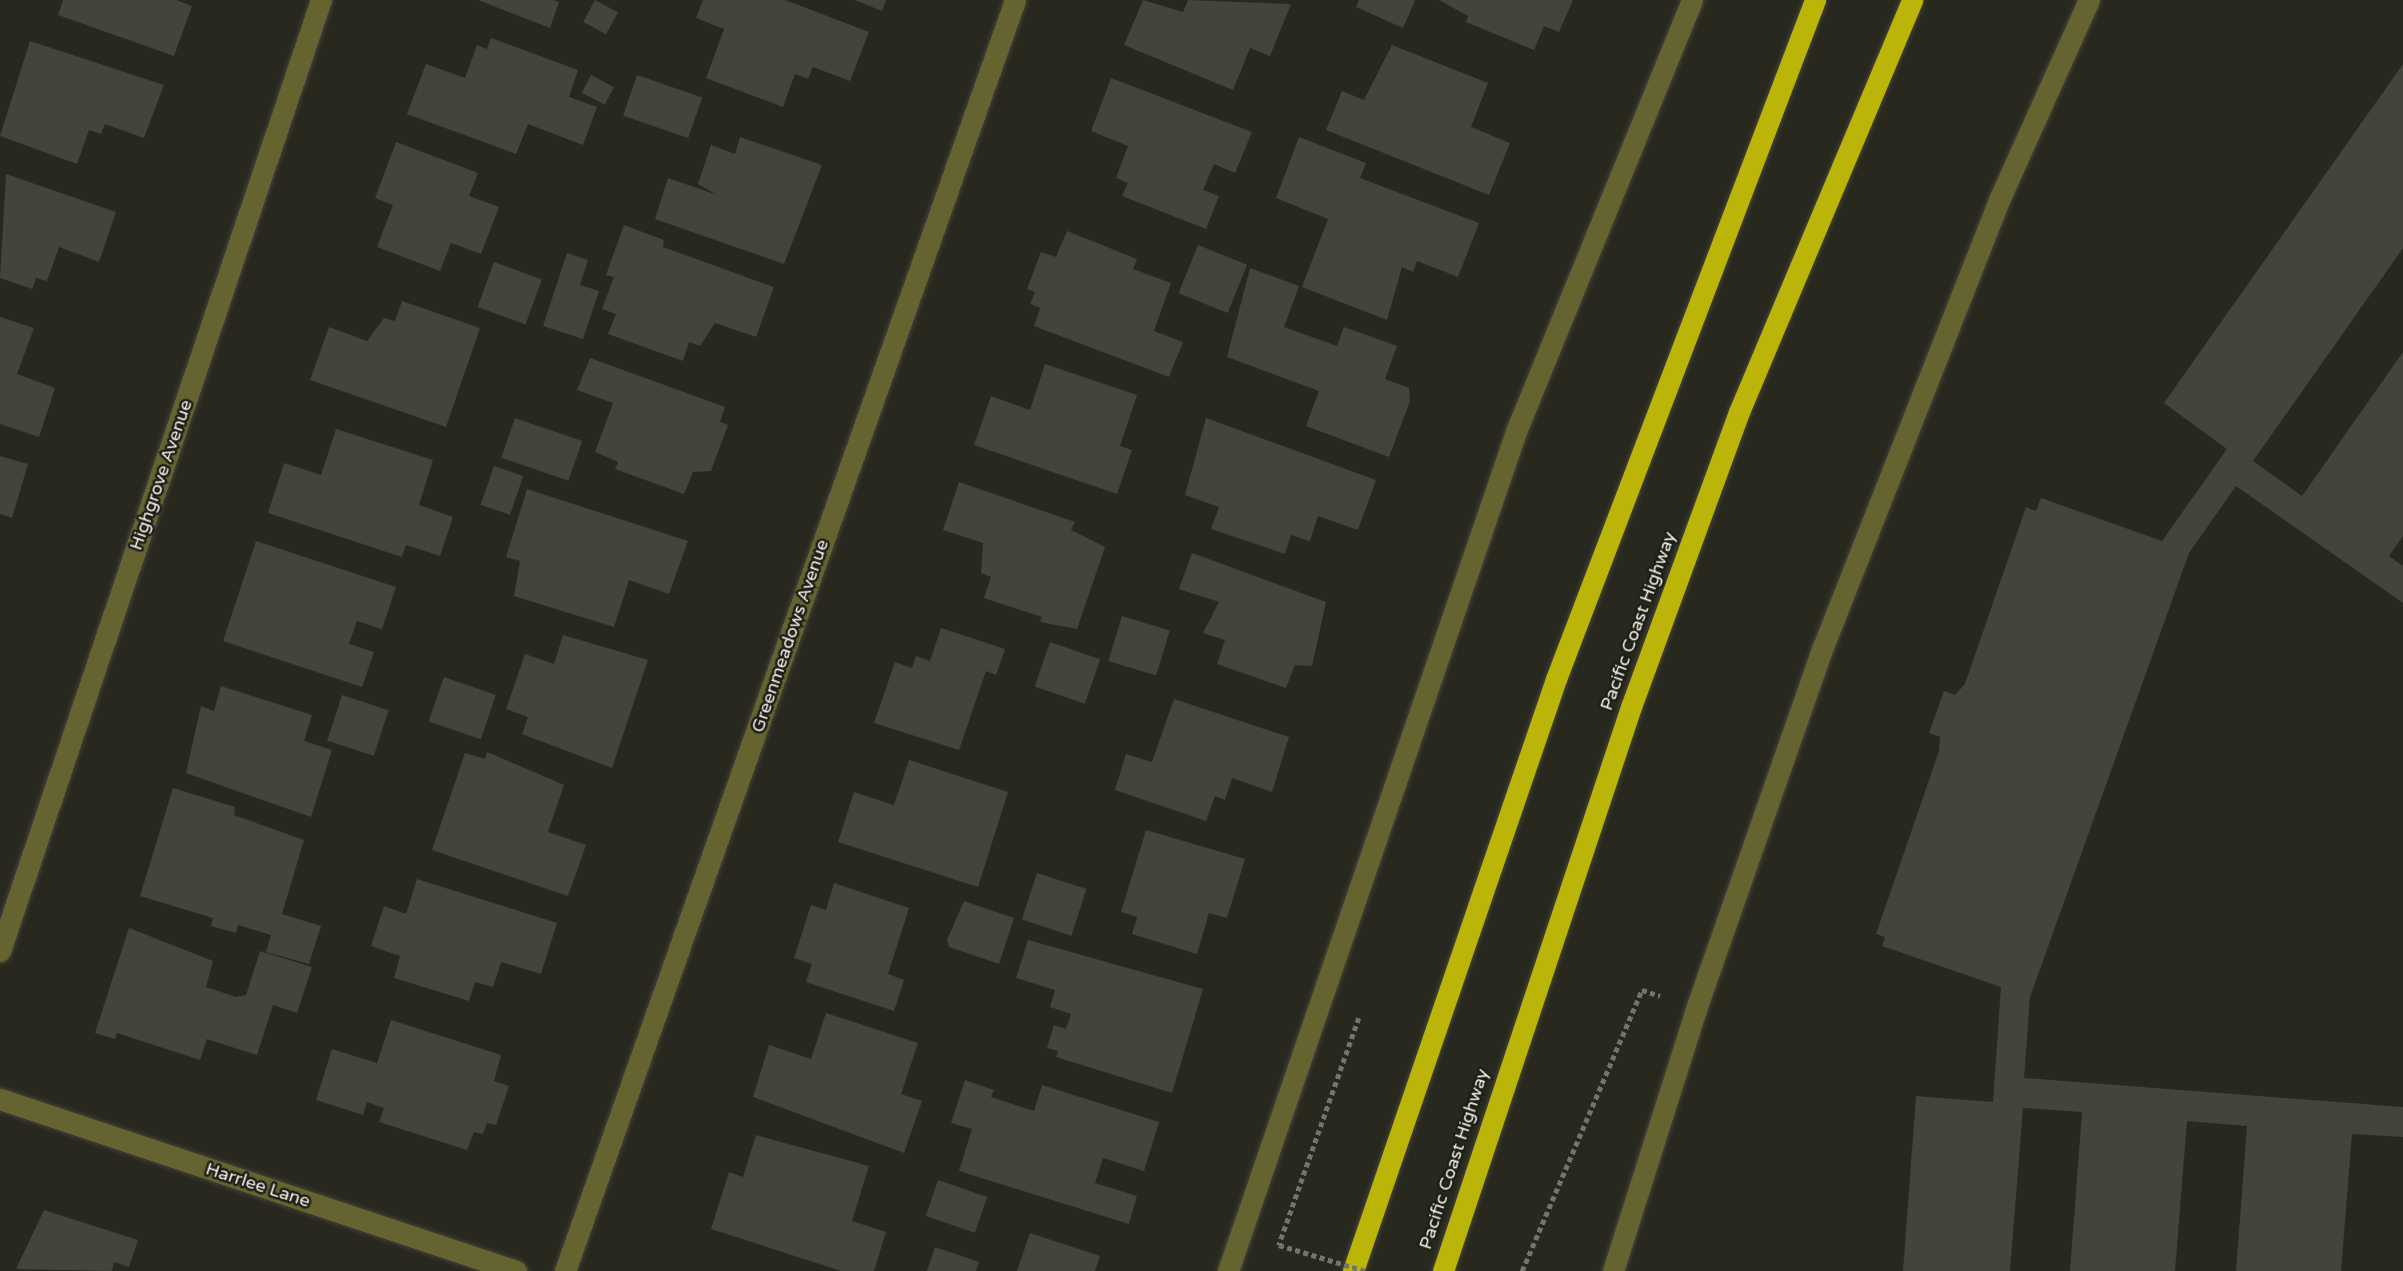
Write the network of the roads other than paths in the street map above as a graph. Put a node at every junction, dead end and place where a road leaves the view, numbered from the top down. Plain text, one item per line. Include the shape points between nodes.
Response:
1 (321, 0) edge
2 (1015, 0) edge
3 (1692, 0) edge
4 (1815, 0) edge
5 (1912, 0) edge
6 (2089, 0) edge
7 (0, 951) edge
8 (0, 1099) edge
9 (516, 1271) edge
10 (565, 1271) edge
11 (1228, 1271) edge
12 (1353, 1271) edge
13 (1443, 1271) edge
14 (1613, 1271) edge

1 - 7 street, Highgrove Avenue
2 - 10 street, Greenmeadows Avenue
3 - 11 street via 1517,429
4 - 12 highway via 1556,679
5 - 13 highway, Pacific Coast Highway via 1735,425 1631,707
6 - 14 street via 1999,200 1824,647 1696,1009
8 - 9 street, Harrlee Lane

